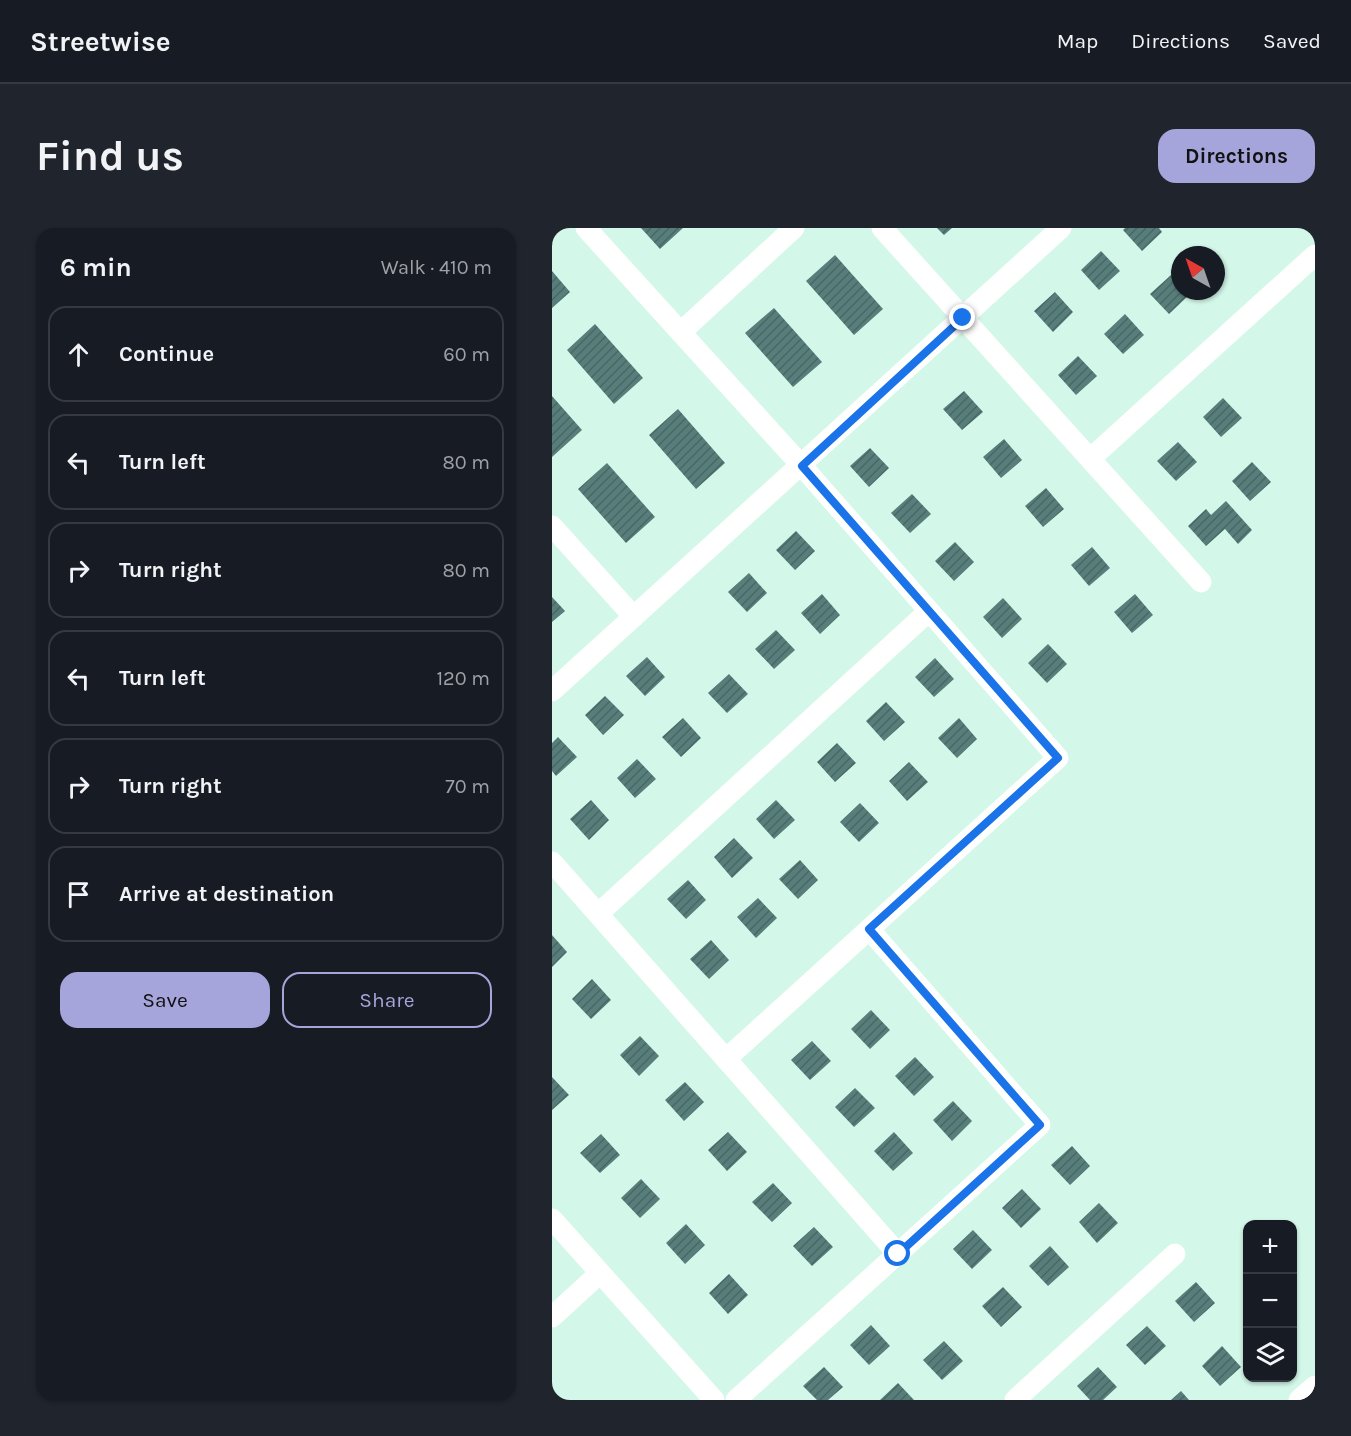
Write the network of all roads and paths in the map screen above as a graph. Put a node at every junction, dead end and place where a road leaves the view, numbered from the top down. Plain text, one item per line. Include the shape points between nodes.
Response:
1 (586, 228) edge
2 (794, 228) edge
3 (882, 228) edge
4 (1061, 228) edge
5 (1315, 255) edge
6 (963, 318) junction
7 (681, 332) junction
8 (1090, 459) junction
9 (802, 466) junction
10 (552, 526) edge
11 (1201, 582) dead end
12 (929, 611) junction
13 (634, 617) junction
14 (552, 691) edge
15 (552, 862) edge
16 (598, 914) junction
17 (869, 929) junction
18 (726, 1059) junction
19 (552, 1219) edge
20 (898, 1254) junction
21 (1175, 1254) dead end
22 (600, 1273) junction
23 (552, 1317) edge
24 (1315, 1386) edge
25 (714, 1400) edge
26 (736, 1400) edge
27 (1015, 1400) edge
28 (1299, 1400) edge

1 - 7 street
2 - 7 street
3 - 6 street
4 - 6 street
5 - 8 street
6 - 8 street
6 - 9 street
7 - 9 street
8 - 11 street
9 - 12 street
9 - 13 street
10 - 13 street
12 - 16 street
12 - 17 street via 1058,758
13 - 14 street
15 - 16 street
16 - 18 street
17 - 18 street
17 - 20 street via 1040,1125
18 - 20 street
19 - 22 street
20 - 26 street
21 - 27 street
22 - 23 street
22 - 25 street
24 - 28 street

